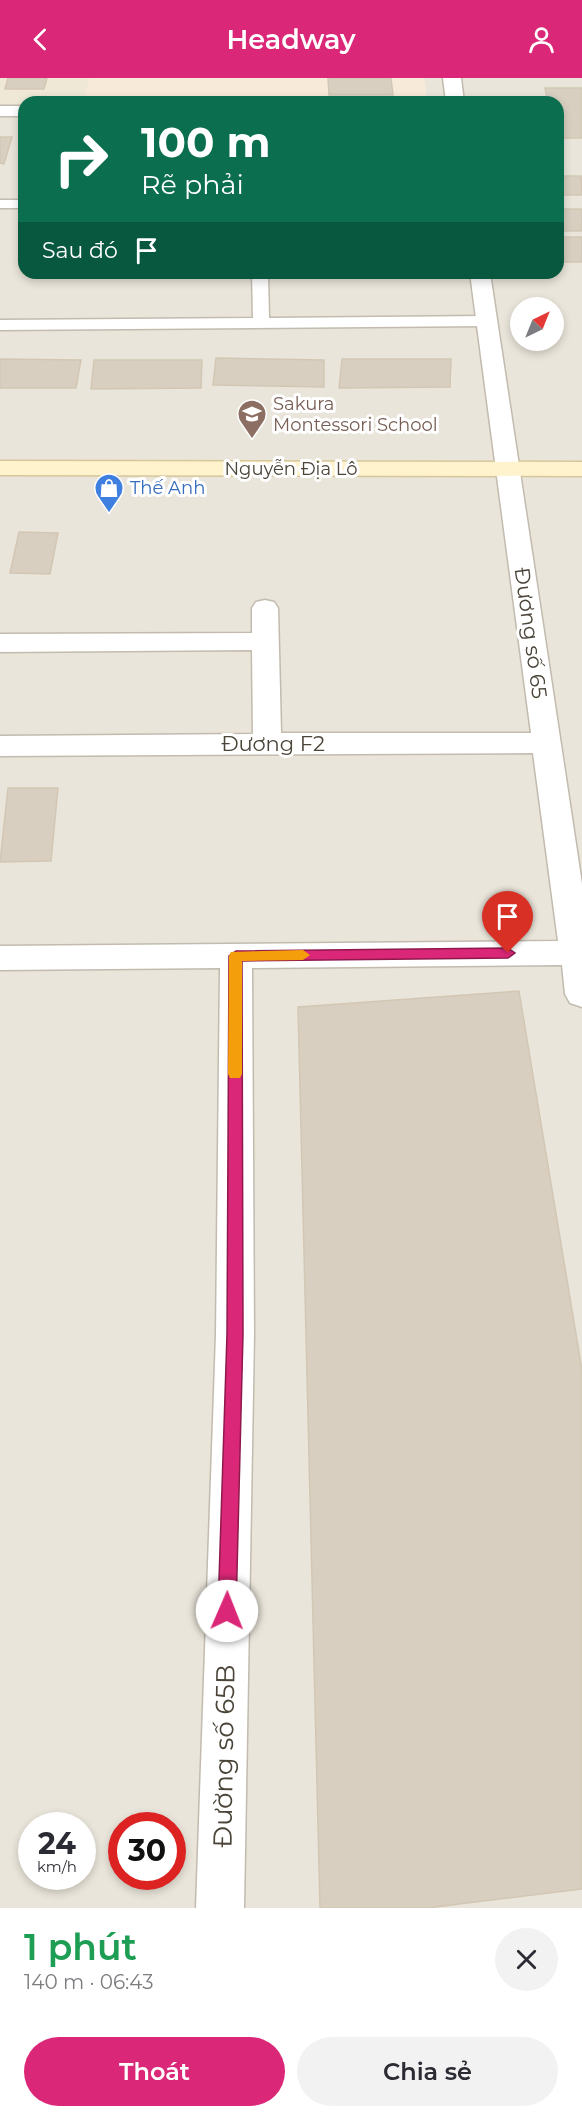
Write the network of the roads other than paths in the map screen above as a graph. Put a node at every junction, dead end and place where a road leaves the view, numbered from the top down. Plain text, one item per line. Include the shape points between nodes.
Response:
1 (452, 78) edge
2 (454, 96) edge
3 (0, 111) edge
4 (18, 111) edge
5 (0, 204) edge
6 (18, 204) edge
7 (260, 279) edge
8 (481, 279) edge
9 (261, 321) junction
10 (486, 321) junction
11 (0, 325) edge
12 (0, 468) edge
13 (507, 469) junction
14 (582, 469) edge
15 (265, 608) dead end
16 (266, 641) junction
17 (0, 643) edge
18 (267, 743) junction
19 (546, 743) junction
20 (0, 746) edge
21 (579, 953) edge
22 (236, 956) junction
23 (0, 958) edge
24 (582, 994) edge
25 (220, 1908) edge

1 - 2 street
3 - 4 street
5 - 6 lane
7 - 9 lane
8 - 10 street, Đương số 65
9 - 10 lane
9 - 11 lane
10 - 13 street, Đương số 65
12 - 13 street, Nguyễn Địa Lô
13 - 14 street, Nguyễn Địa Lô
13 - 19 street, Đương số 65
15 - 16 street
16 - 17 street
16 - 18 street
18 - 19 street, Đương F2
18 - 20 street, Đương F2
19 - 21 street, Đương số 65
21 - 22 street
21 - 24 street, Đương số 65
22 - 23 street
22 - 25 street, Đường số 65B via 235,1334

